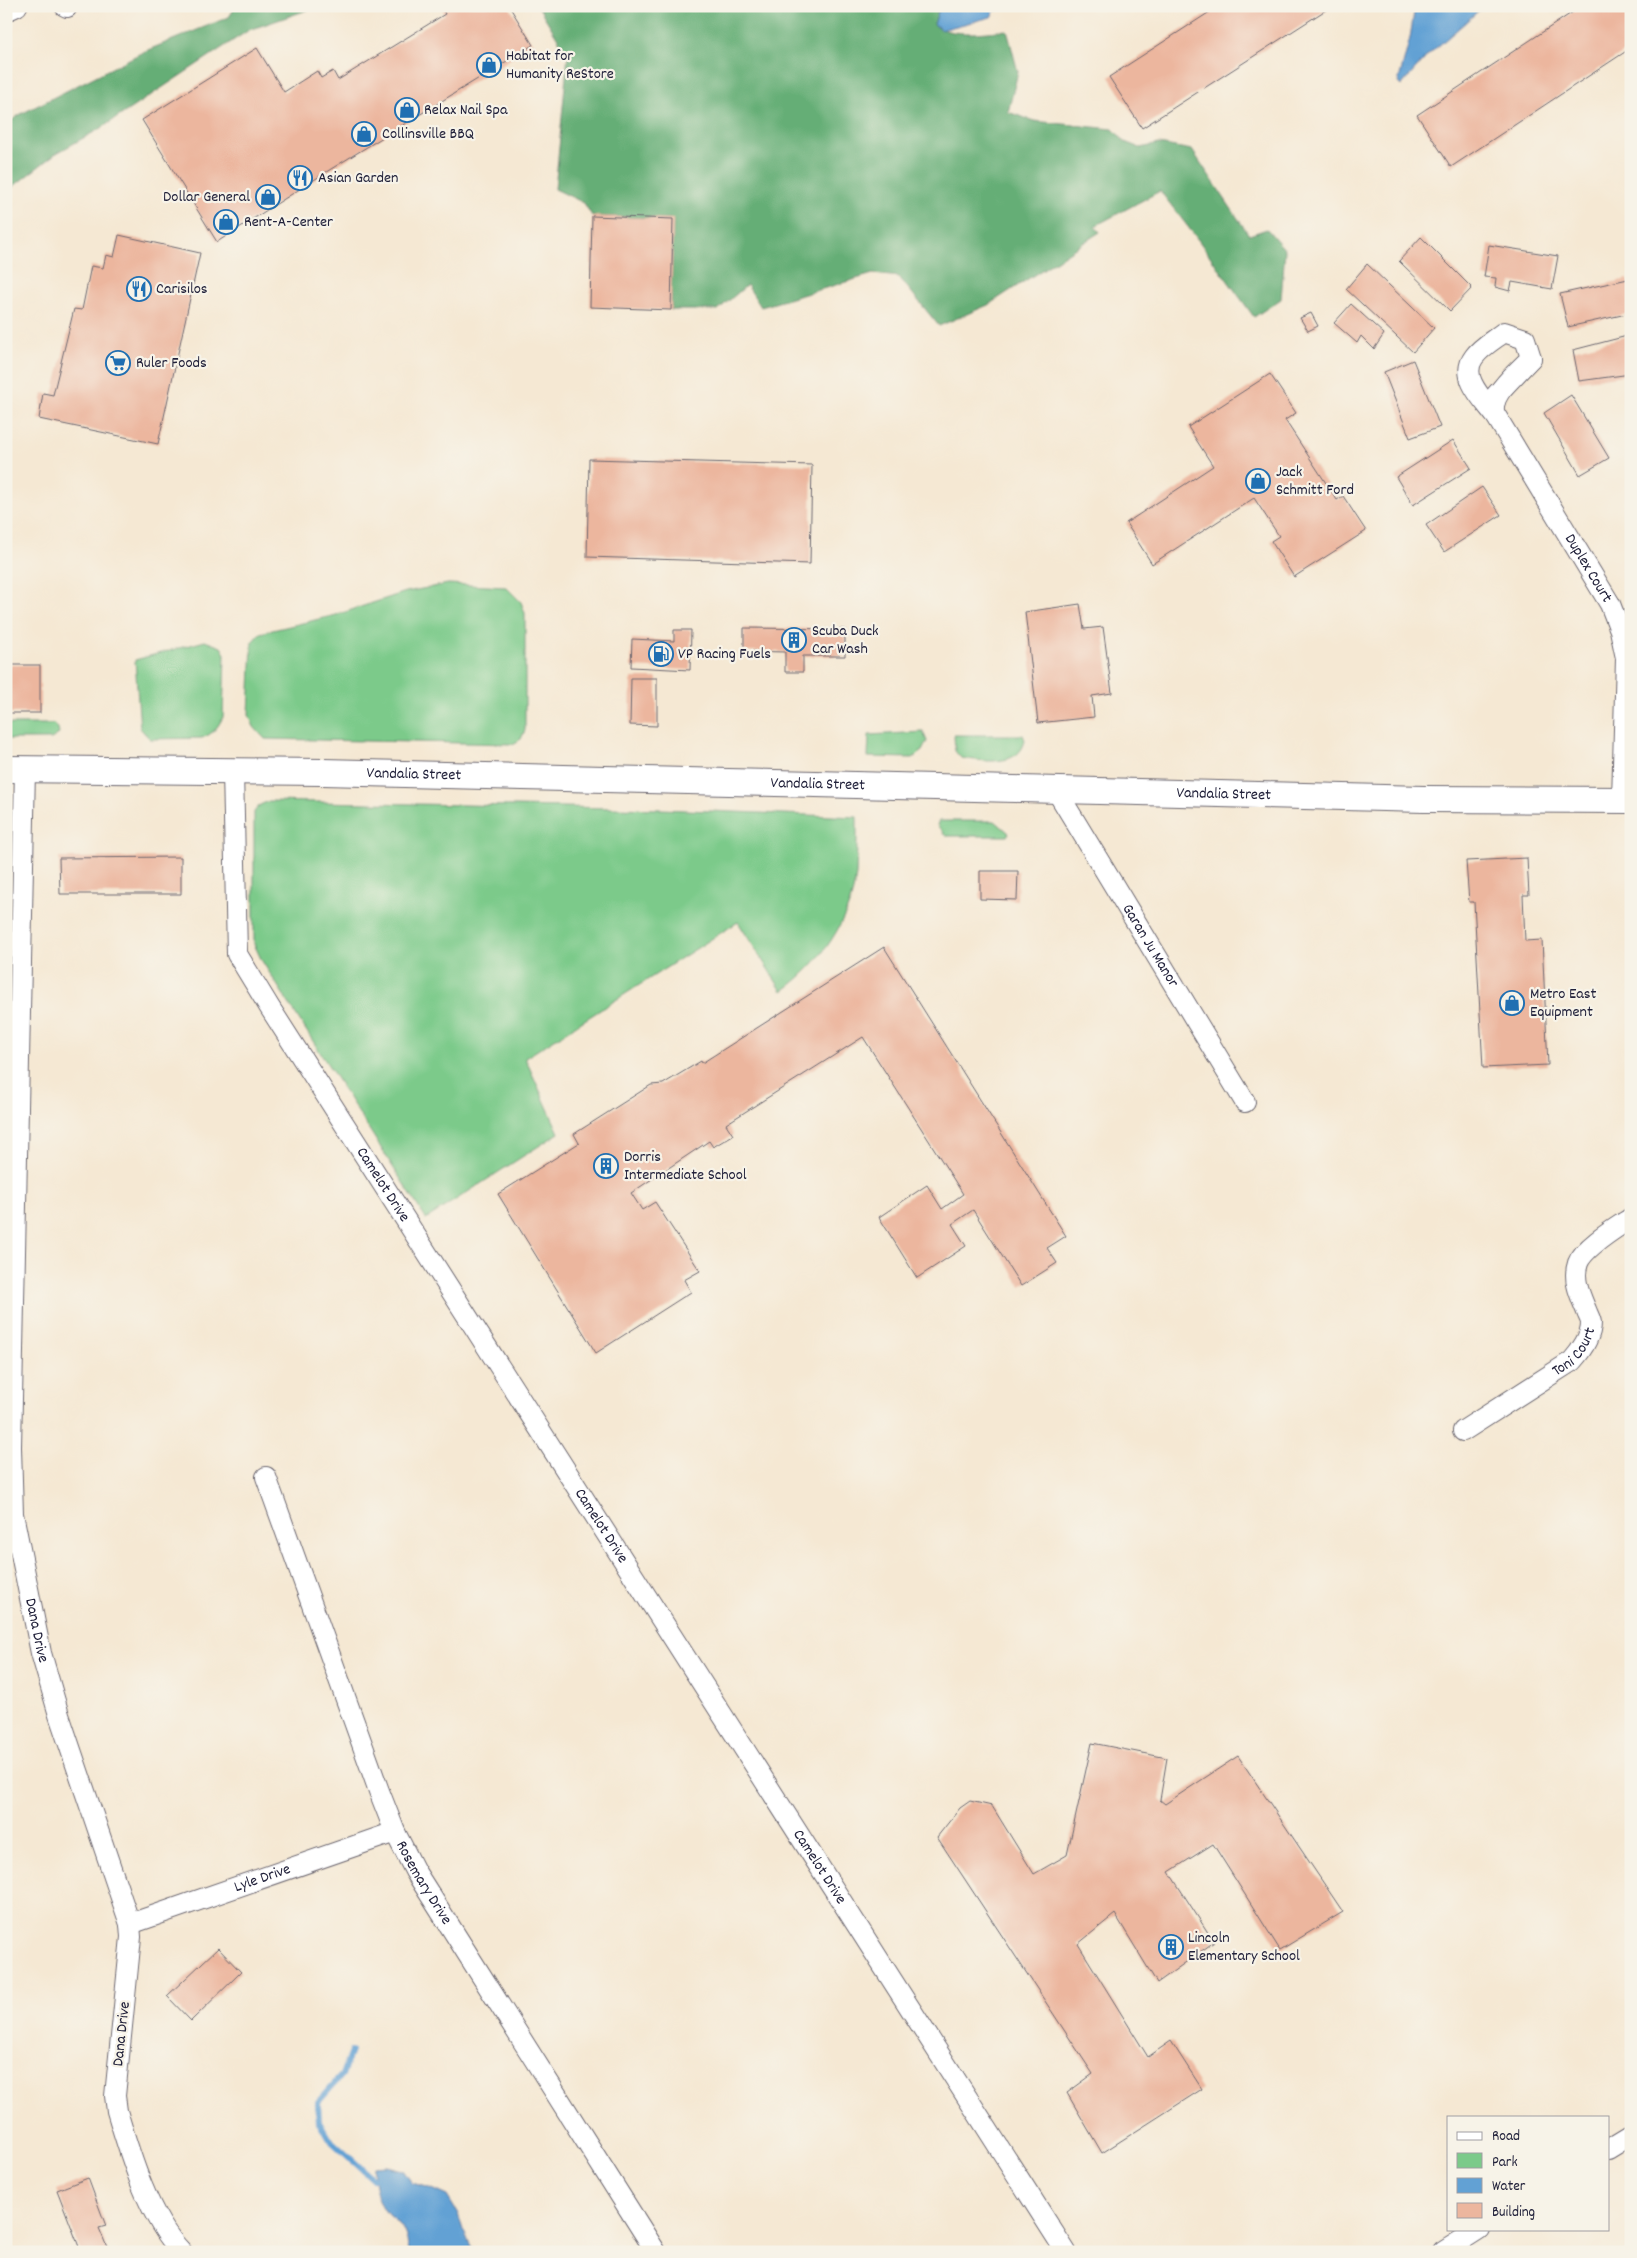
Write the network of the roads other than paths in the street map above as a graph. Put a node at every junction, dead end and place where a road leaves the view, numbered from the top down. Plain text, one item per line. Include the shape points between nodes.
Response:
1 (17, 6) edge
2 (6, 11) edge
3 (1495, 414) dead end
4 (16, 769) edge
5 (233, 771) junction
6 (1056, 790) junction
7 (1626, 800) edge
8 (1245, 1102) dead end
9 (1631, 1218) edge
10 (1463, 1431) dead end
11 (266, 1477) dead end
12 (9, 1481) edge
13 (395, 1832) junction
14 (130, 1924) junction
15 (1631, 2135) edge
16 (1610, 2148) edge
17 (1477, 2230) edge
18 (182, 2252) edge
19 (656, 2252) edge
20 (1066, 2252) edge
21 (1443, 2252) edge

1 - 2 street
3 - 7 street, Duplex Court via 1610,604 1620,630 1626,658
4 - 5 main road, Vandalia Street
4 - 12 street, Dana Drive
5 - 6 main road, Vandalia Street
5 - 20 street, Camelot Drive via 237,954
6 - 7 main road, Vandalia Street via 1424,799
6 - 8 street, Garan Ju Manor
9 - 10 street, Toni Court via 1585,1252 1578,1263 1578,1287 1591,1322 1587,1340 1578,1354
11 - 13 street, Rosemary Drive
12 - 14 street, Dana Drive via 19,1552 41,1654
13 - 14 street, Lyle Drive
13 - 19 street, Rosemary Drive via 435,1904
14 - 18 street, Dana Drive via 117,2111 152,2207 164,2230
15 - 16 street
17 - 21 street

